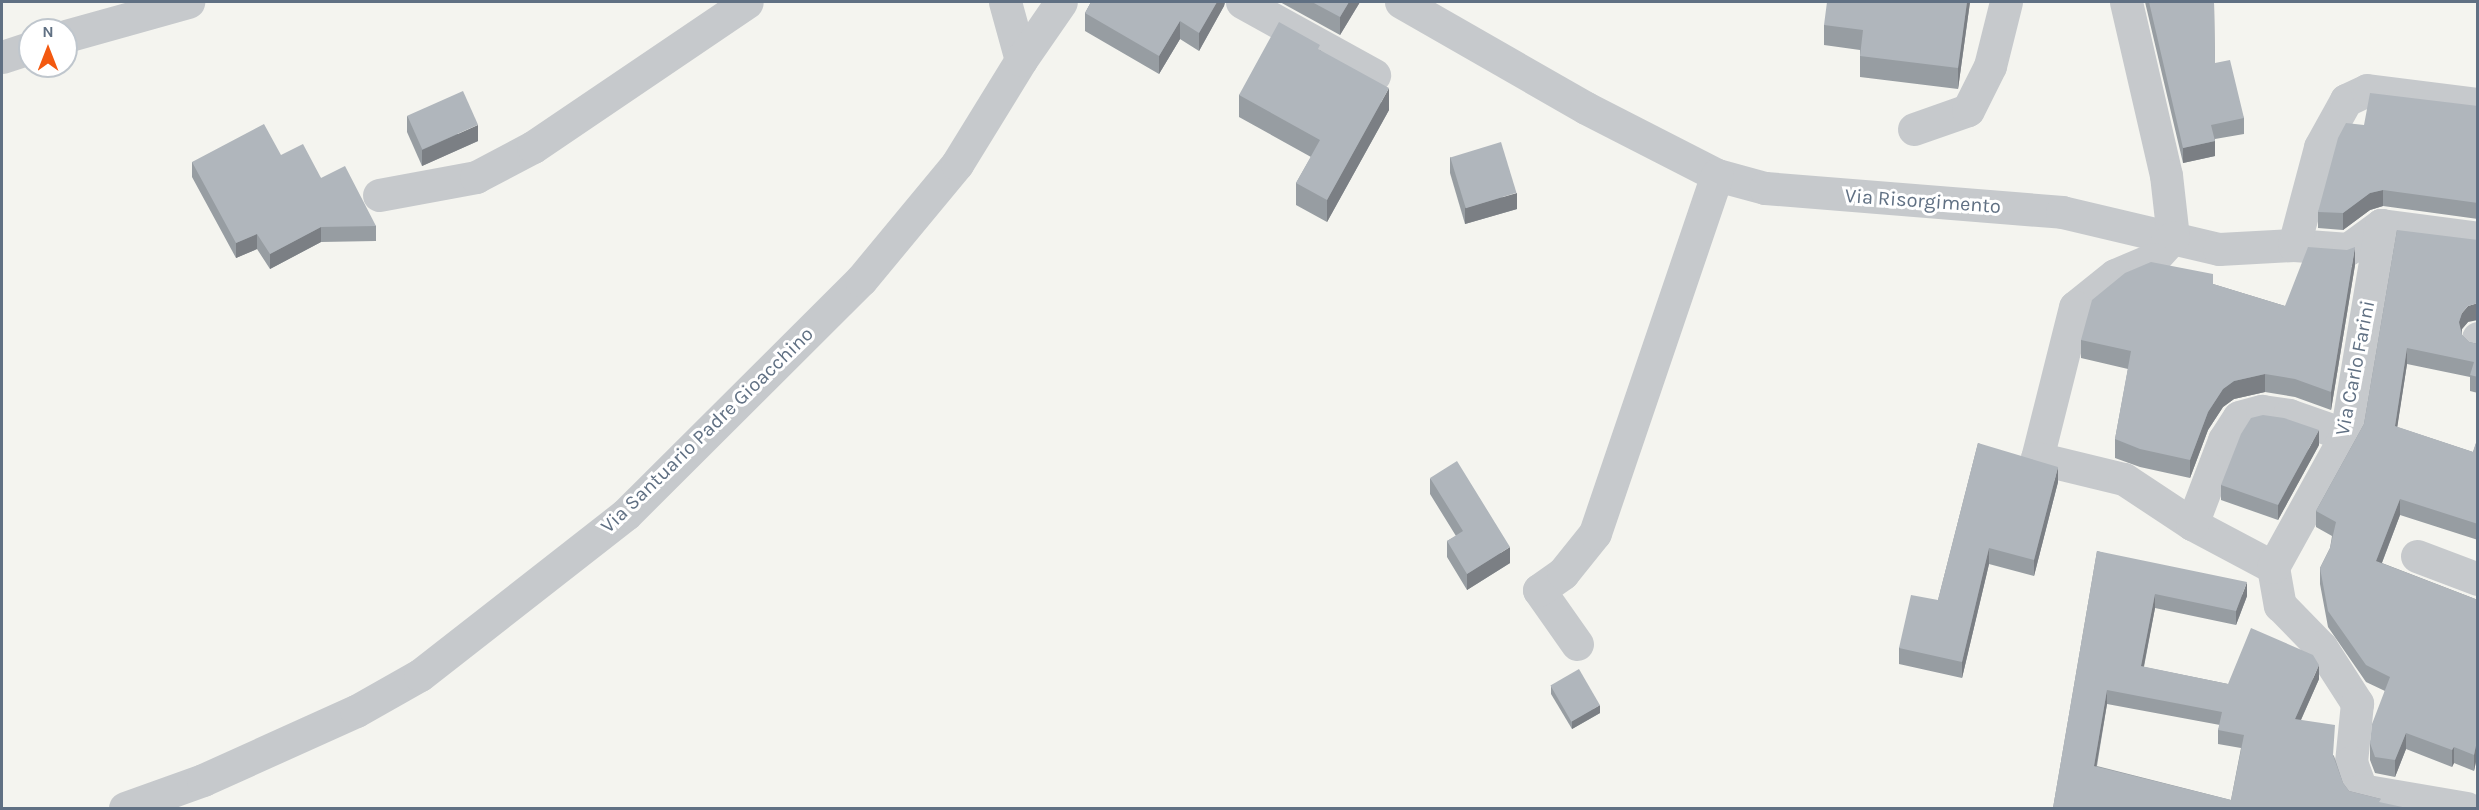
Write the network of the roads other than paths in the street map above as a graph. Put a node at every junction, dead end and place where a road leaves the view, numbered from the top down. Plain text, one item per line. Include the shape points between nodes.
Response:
1 (188, 2) edge
2 (747, 2) edge
3 (1005, 2) edge
4 (1061, 2) edge
5 (1242, 2) edge
6 (1401, 2) edge
7 (2006, 2) edge
8 (2126, 2) edge
9 (78, 33) edge
10 (18, 52) edge
11 (2, 57) edge
12 (1021, 60) junction
13 (1374, 75) dead end
14 (2478, 104) edge
15 (1914, 129) dead end
16 (1717, 175) junction
17 (379, 195) dead end
18 (2381, 225) junction
19 (2173, 237) junction
20 (2478, 238) edge
21 (2294, 245) junction
22 (2346, 435) junction
23 (2192, 524) junction
24 (2417, 556) dead end
25 (2273, 567) junction
26 (2478, 579) edge
27 (1576, 644) dead end
28 (2422, 804) edge
29 (125, 808) edge
30 (2466, 808) edge

1 - 9 street
2 - 17 street via 534,147 476,177
3 - 12 street
4 - 12 street, Via Santuario Padre Gioacchino
5 - 13 street
6 - 16 street, Via Risorgimento via 1586,108
7 - 15 street via 1990,66 1968,110
8 - 19 street via 2166,175
10 - 11 street
12 - 29 street, Via Santuario Padre Gioacchino via 957,164 861,280 626,514 420,675 356,711 203,780
14 - 21 street via 2367,90 2346,100 2320,147
16 - 19 street, Via Risorgimento via 1765,189 2062,212
16 - 27 street via 1595,533 1563,573 1539,590
18 - 20 street
18 - 21 street, Via Risorgimento via 2348,249
18 - 22 street, Via Carlo Farini
19 - 21 street, Via Risorgimento via 2219,249
19 - 23 street via 2153,259 2115,275 2074,307 2037,458 2124,479
22 - 23 street via 2289,415 2262,411 2239,417 2224,440
22 - 25 street, Via Carlo Farini
23 - 25 street
24 - 26 street
25 - 28 street via 2280,605 2321,647 2357,703 2352,762 2361,790
28 - 30 street

